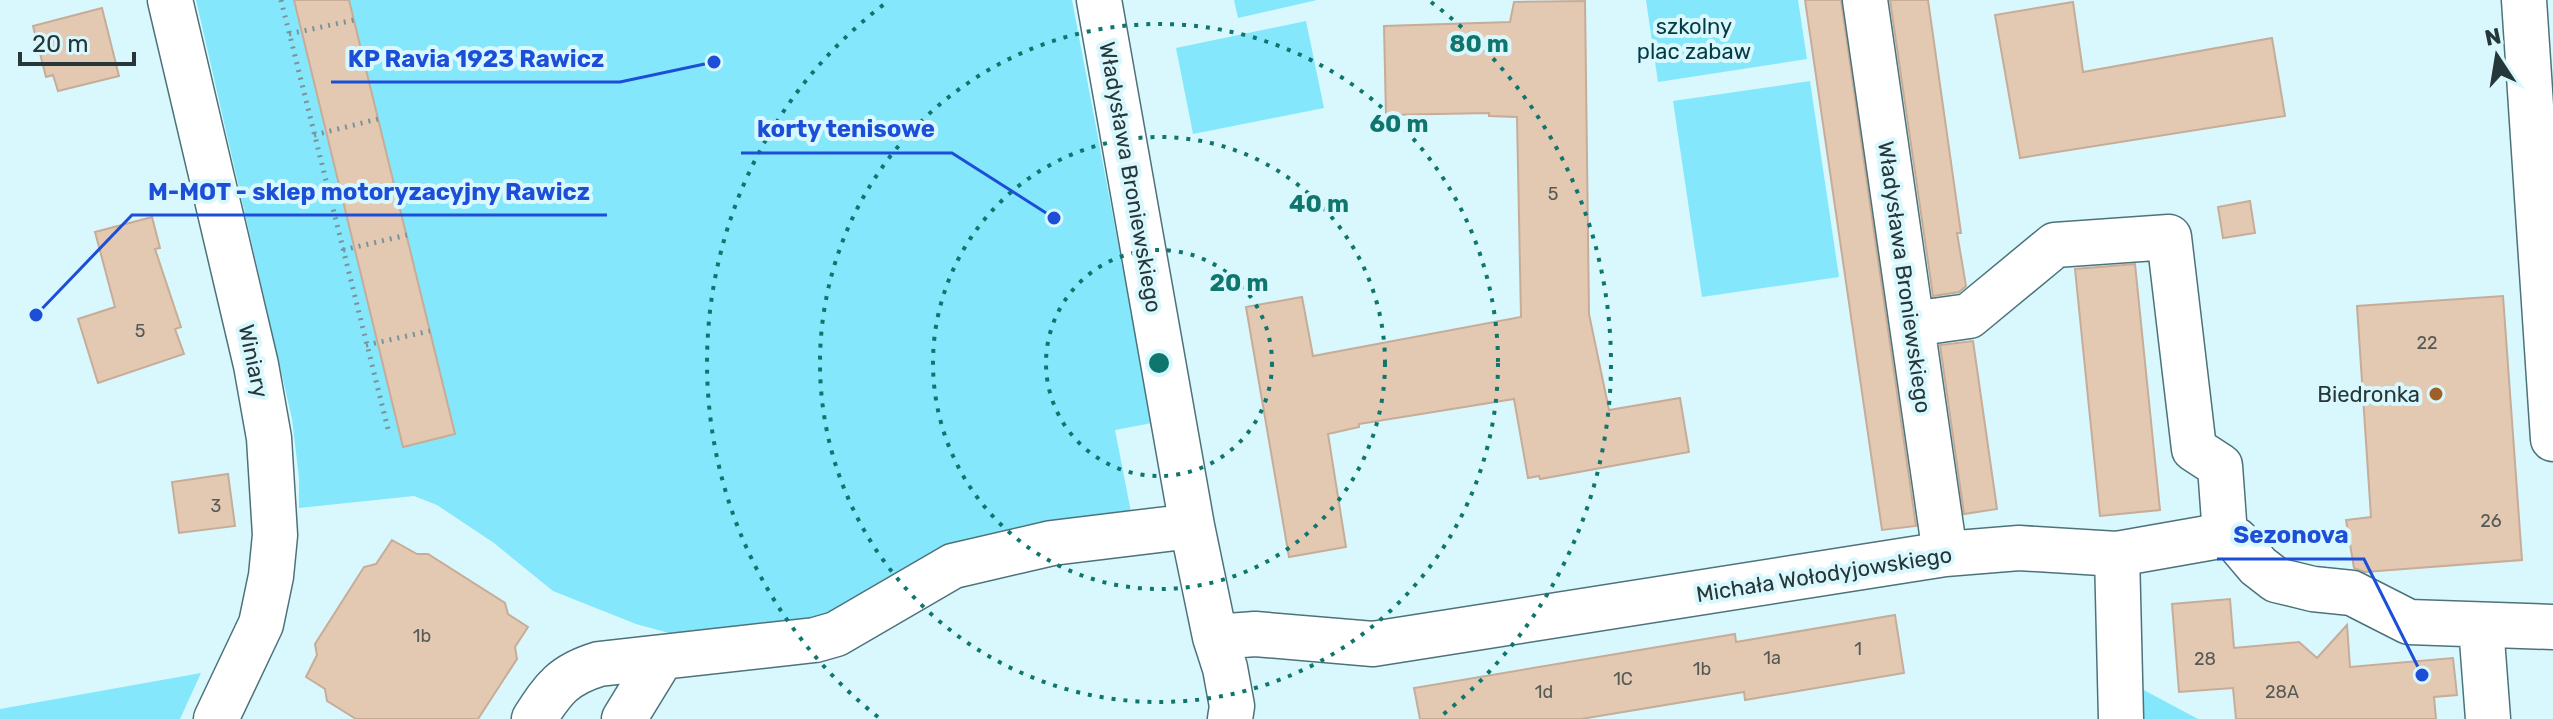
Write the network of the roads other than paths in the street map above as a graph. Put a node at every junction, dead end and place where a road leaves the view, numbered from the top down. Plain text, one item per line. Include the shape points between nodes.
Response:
1 (170, 0) edge
2 (1099, 0) edge
3 (1865, 0) edge
4 (2524, 0) edge
5 (1912, 324) junction
6 (2553, 439) edge
7 (1192, 526) junction
8 (2225, 535) junction
9 (1945, 554) junction
10 (2117, 554) junction
11 (2481, 626) junction
12 (2553, 627) edge
13 (1215, 637) junction
14 (662, 657) junction
15 (231, 713) edge
16 (534, 719) edge
17 (624, 719) edge
18 (1200, 719) edge
19 (1230, 719) edge
20 (2121, 719) edge
21 (2488, 719) edge

1 - 15 street, Winiary via 269,438 275,535 271,576
2 - 7 street, Władysława Broniewskiego
3 - 5 street, Władysława Broniewskiego
4 - 6 street
5 - 8 street via 1969,316 2055,245 2169,237 2194,449 2220,466
5 - 9 street, Władysława Broniewskiego
7 - 13 street, Władysława Broniewskiego
7 - 14 street via 1052,543 953,566 836,634 815,640
8 - 10 street, Michała Wołodyjowskiego
8 - 11 street via 2276,580 2352,593 2409,622
9 - 10 street, Michała Wołodyjowskiego via 2019,548
9 - 13 street, Michała Wołodyjowskiego via 1373,644 1255,634
10 - 20 street
11 - 12 street
11 - 21 street
13 - 18 street, Władysława Broniewskiego
13 - 19 street, Władysława Broniewskiego via 1228,681
14 - 16 street via 580,670 552,690
14 - 17 street

